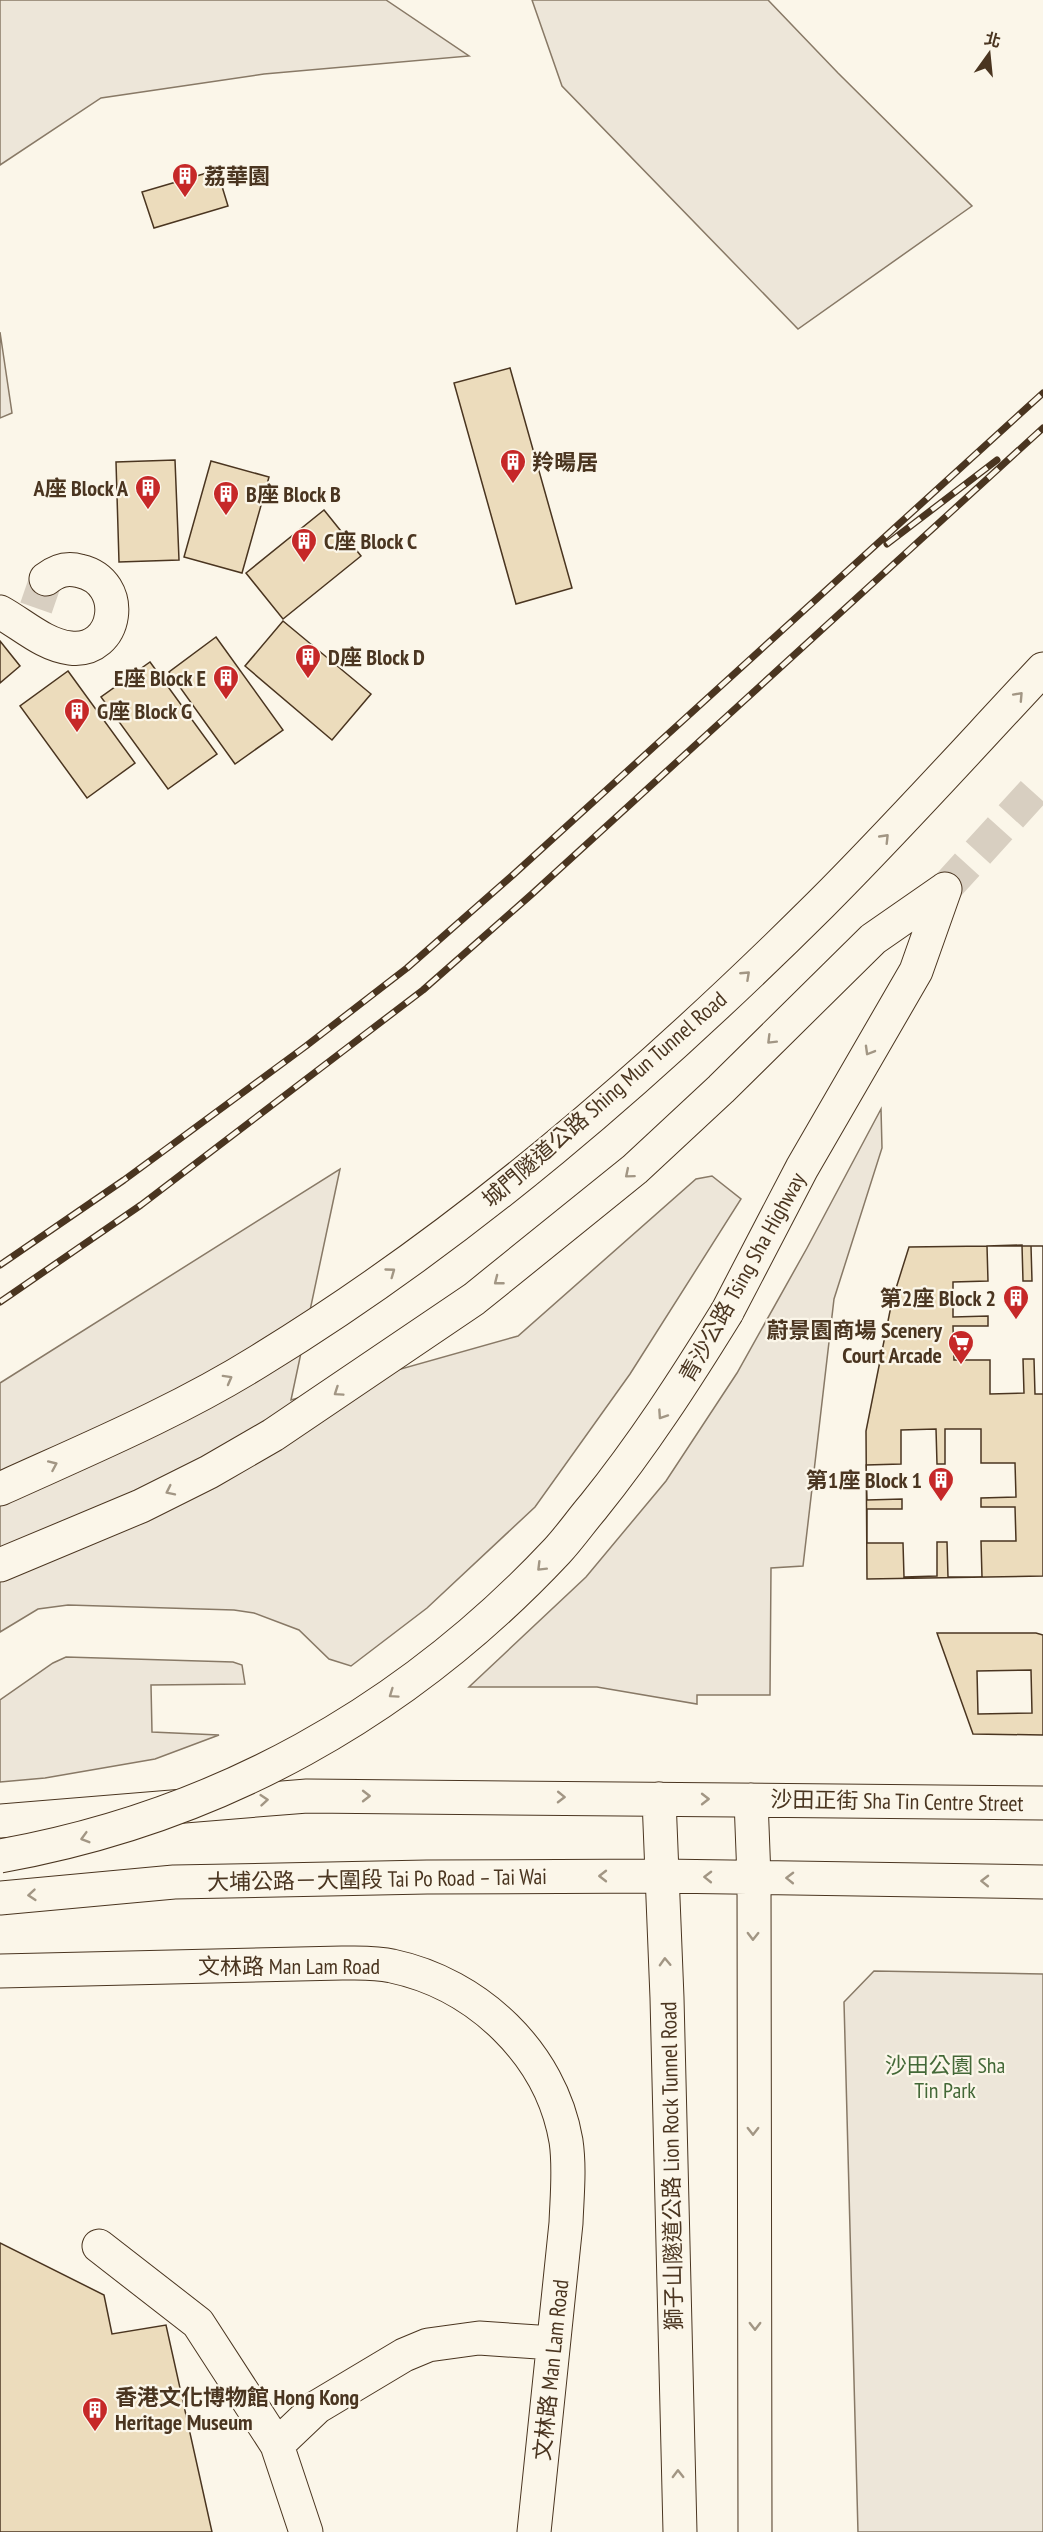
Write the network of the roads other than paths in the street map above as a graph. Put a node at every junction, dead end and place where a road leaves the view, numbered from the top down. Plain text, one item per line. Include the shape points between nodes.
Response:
1 (46, 579) dead end
2 (0, 612) edge
3 (1043, 669) edge
4 (0, 1489) edge
5 (0, 1565) edge
6 (659, 1799) junction
7 (752, 1800) junction
8 (1043, 1803) edge
9 (0, 1821) edge
10 (0, 1856) edge
11 (662, 1876) junction
12 (754, 1878) junction
13 (1043, 1882) edge
14 (0, 1898) edge
15 (0, 1971) edge
16 (99, 2246) dead end
17 (553, 2343) junction
18 (276, 2445) junction
19 (306, 2532) edge
20 (534, 2532) edge
21 (680, 2532) edge
22 (754, 2532) edge

1 - 2 main road via 55,572 78,570 90,573 108,591 112,618 99,640 86,647 58,646
4 -> 3 main road, 城門隧道公路 Shing Mun Tunnel Road via 167,1414 258,1362 344,1307 515,1182 657,1059 790,934
5 - 10 main road, 青沙公路 Tsing Sha Highway, bridge via 141,1506 209,1472 273,1435 438,1324 544,1245 652,1154 873,939 945,889 916,971 802,1168 727,1312 634,1456 559,1549 488,1620 438,1660 360,1716 264,1772 118,1829
6 -> 7 main road
9 -> 6 main road via 307,1796
6 - 11 main road, 獅子山隧道公路 Lion Rock Tunnel Road
7 - 8 main road, 沙田正街 Sha Tin Centre Street
7 - 12 main road
12 -> 11 main road, 大埔公路－大圍段 Tai Po Road – Tai Wai
11 -> 14 main road, 大埔公路－大圍段 Tai Po Road – Tai Wai via 174,1882
21 -> 11 main road, 獅子山隧道公路 Lion Rock Tunnel Road
13 -> 12 main road
12 -> 22 main road
15 - 17 main road, 文林路 Man Lam Road via 366,1963 412,1971 477,2003 515,2035 534,2062 549,2089 566,2141 566,2223
16 - 18 main road via 198,2324
17 - 18 main road via 479,2338 428,2345 404,2355 317,2408
17 - 20 main road, 文林路 Man Lam Road
18 - 19 main road

